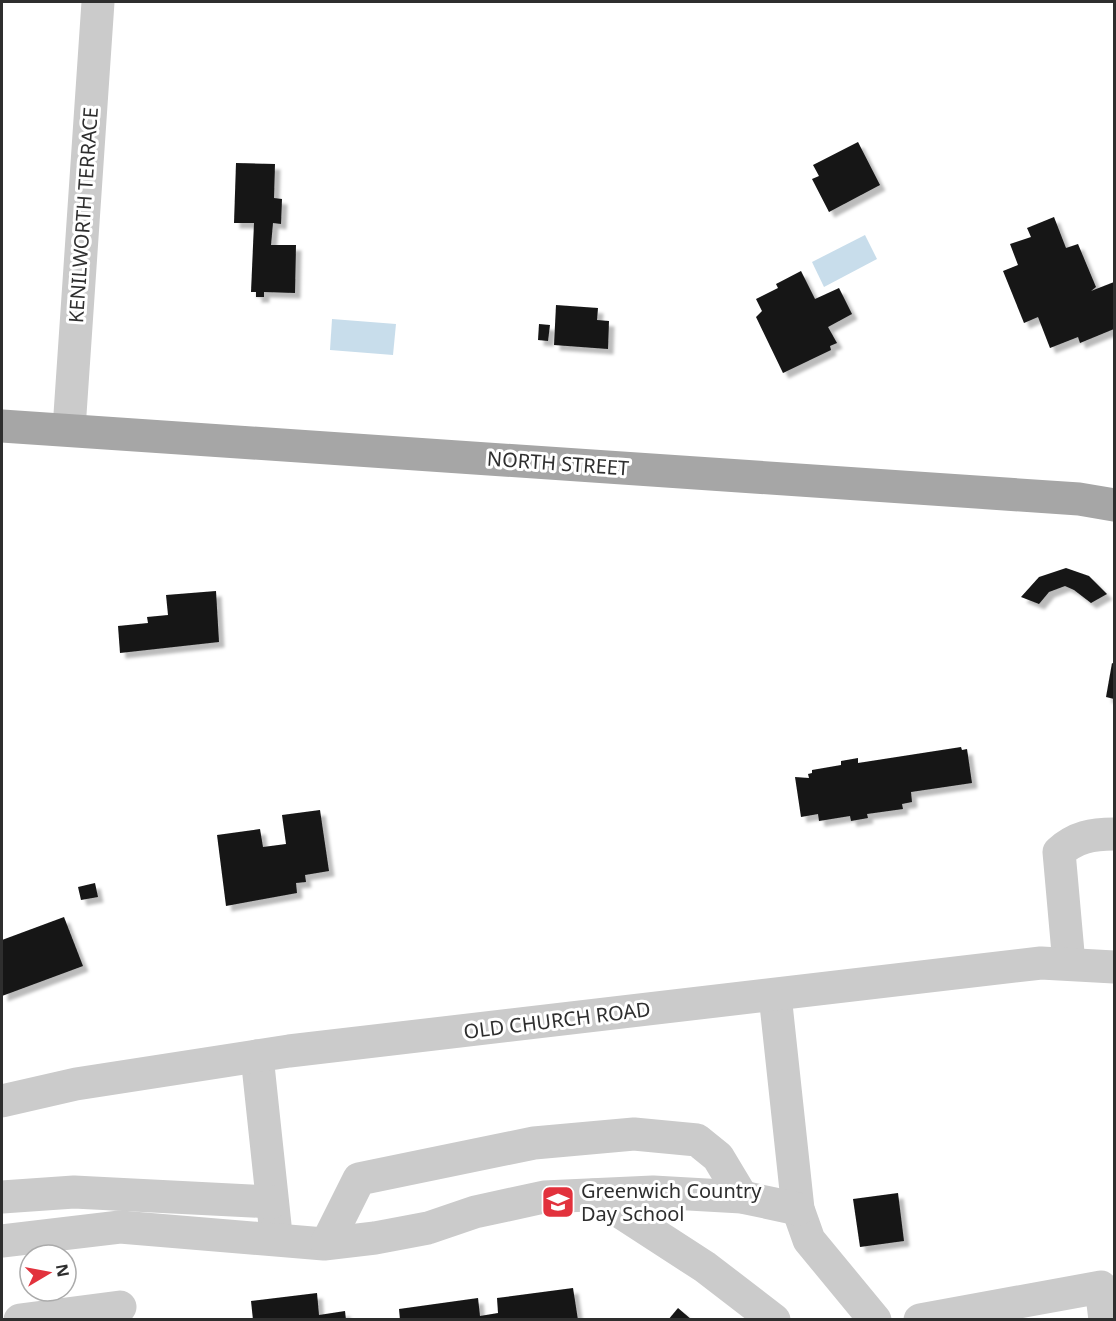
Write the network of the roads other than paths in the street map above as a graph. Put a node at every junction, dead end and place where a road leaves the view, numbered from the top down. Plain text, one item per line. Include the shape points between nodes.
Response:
1 (98, 2) edge
2 (2, 426) edge
3 (69, 429) junction
4 (1114, 505) edge
5 (1114, 834) edge
6 (1069, 964) junction
7 (1114, 967) edge
8 (775, 995) junction
9 (257, 1056) junction
10 (2, 1101) edge
11 (594, 1195) junction
12 (2, 1197) edge
13 (742, 1197) junction
14 (272, 1202) junction
15 (798, 1209) junction
16 (2, 1240) edge
17 (277, 1240) junction
18 (327, 1243) junction
19 (120, 1307) dead end
20 (20, 1320) edge
21 (774, 1320) edge
22 (874, 1320) edge
23 (920, 1320) edge
24 (1105, 1320) edge

1 - 3 street, KENILWORTH TERRACE
2 - 3 main road, NORTH STREET
3 - 4 main road, NORTH STREET via 1079,499
5 - 6 street via 1095,834 1072,841 1059,852
6 - 7 street, OLD CHURCH ROAD
6 - 8 street, OLD CHURCH ROAD via 1041,963
8 - 9 street, OLD CHURCH ROAD
8 - 15 street
9 - 10 street, OLD CHURCH ROAD via 76,1083
9 - 14 street
11 - 13 street via 653,1192
11 - 18 street via 544,1197 418,1230
11 - 21 street via 705,1267
12 - 14 street via 74,1192
13 - 15 street
13 - 18 street via 718,1157 697,1140 634,1134 534,1143 359,1179
14 - 17 street
15 - 22 street via 809,1240
16 - 17 street via 120,1227
17 - 18 street
19 - 20 street
23 - 24 street via 1101,1287

